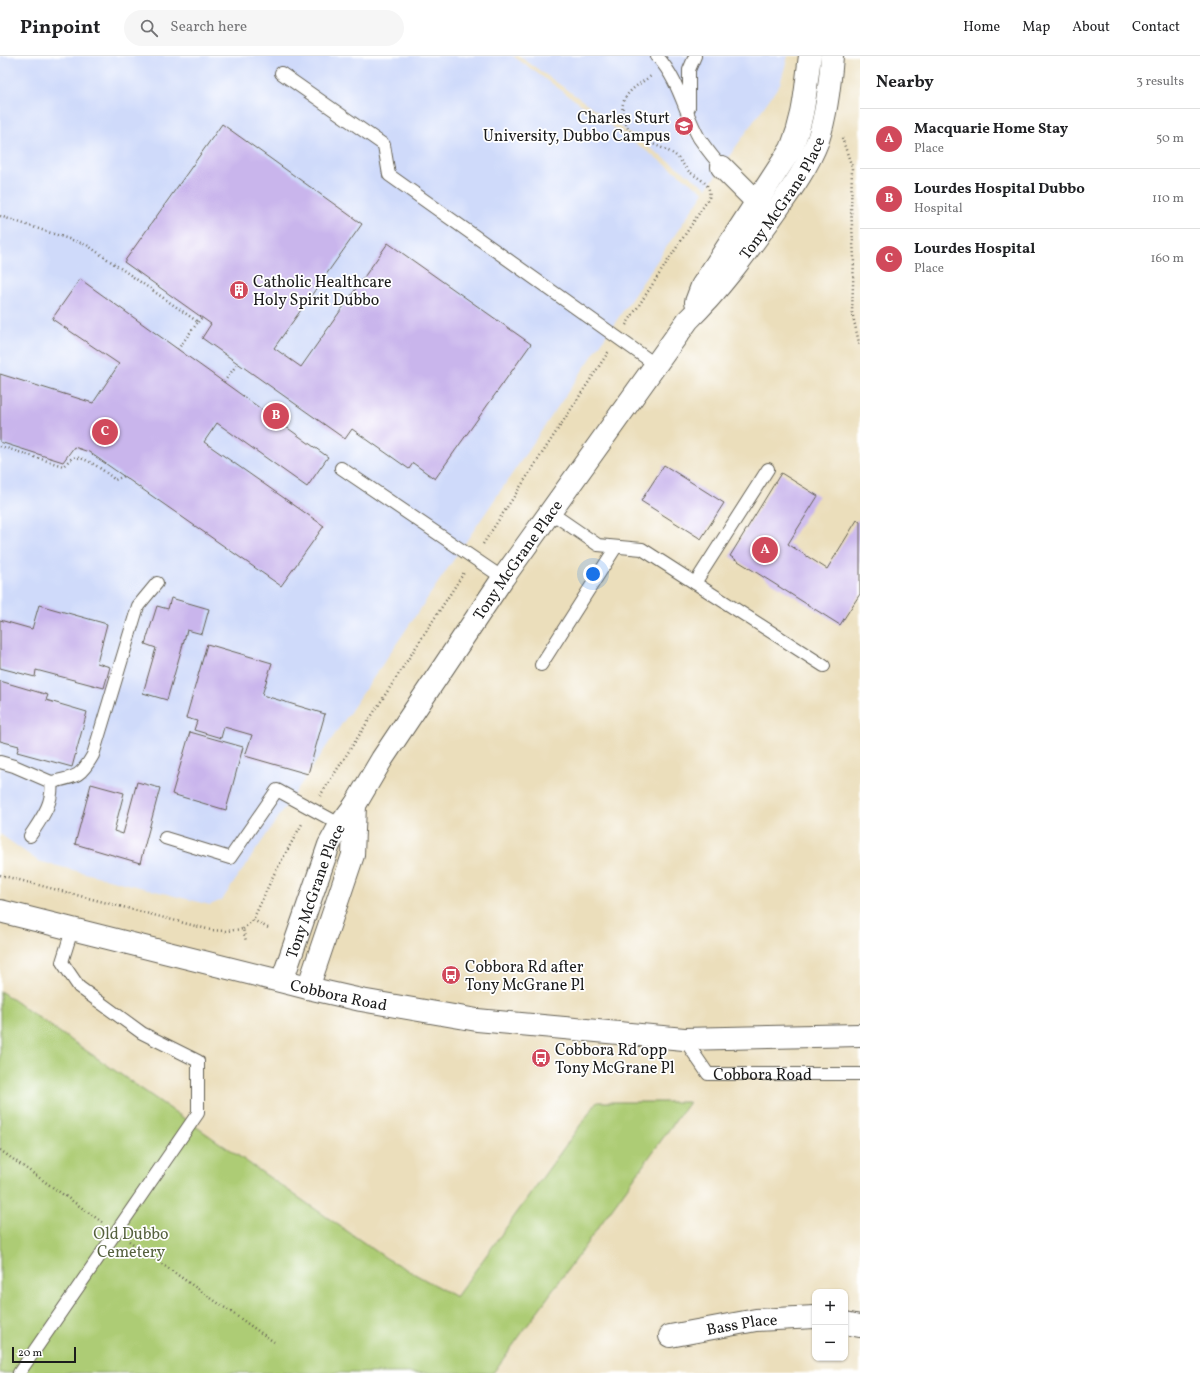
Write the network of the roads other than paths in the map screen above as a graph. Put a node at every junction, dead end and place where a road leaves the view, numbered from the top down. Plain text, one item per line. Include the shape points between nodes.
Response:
1 (695, 56) edge
2 (810, 56) edge
3 (832, 56) edge
4 (661, 60) edge
5 (281, 73) dead end
6 (689, 114) junction
7 (722, 167) joint
8 (757, 202) junction
9 (765, 226) junction
10 (688, 320) junction
11 (656, 365) junction
12 (341, 468) dead end
13 (768, 469) dead end
14 (550, 512) junction
15 (616, 547) junction
16 (503, 578) junction
17 (157, 583) dead end
18 (695, 583) junction
19 (541, 665) dead end
20 (824, 666) dead end
21 (0, 762) edge
22 (51, 782) junction
23 (348, 828) junction
24 (30, 836) dead end
25 (165, 838) dead end
26 (0, 911) edge
27 (72, 930) junction
28 (282, 981) junction
29 (308, 988) junction
30 (860, 1035) edge
31 (684, 1038) junction
32 (860, 1074) edge
33 (812, 1317) edge
34 (848, 1324) edge
35 (860, 1326) edge
36 (670, 1336) dead end
37 (19, 1373) edge

1 - 6 lane via 689,70
2 - 8 street, Tony McGrane Place via 805,104 799,131 780,168
3 - 9 street, Tony McGrane Place via 826,107 818,140 799,176
4 - 6 lane via 675,80
5 - 11 lane via 384,145 389,175
6 - 7 lane via 699,137
7 - 8 street
8 - 9 street
8 - 10 street, Tony McGrane Place via 702,286
9 - 10 street, Tony McGrane Place via 714,295
10 - 11 street, Tony McGrane Place
11 - 14 street, Tony McGrane Place
12 - 16 lane
13 - 18 lane
14 - 15 lane via 598,545
14 - 16 street, Tony McGrane Place
15 - 18 lane via 642,549
15 - 19 lane
16 - 23 street, Tony McGrane Place via 386,752 355,805
17 - 22 lane via 138,606 93,755 84,770 75,777
18 - 20 lane
21 - 22 lane
22 - 24 lane via 53,794 50,802
23 - 25 lane via 277,790 230,858
23 - 28 street, Tony McGrane Place via 328,846
23 - 29 street, Tony McGrane Place via 353,854
26 - 27 street, Cobbora Road
27 - 28 street, Cobbora Road
27 - 37 lane via 62,962 79,986 142,1033 198,1061 198,1113
28 - 29 street, Cobbora Road
29 - 31 street, Cobbora Road via 477,1020
30 - 31 street, Cobbora Road
31 - 32 lane, Cobbora Road via 708,1074
33 - 36 street, Bass Place via 756,1320
34 - 35 street

